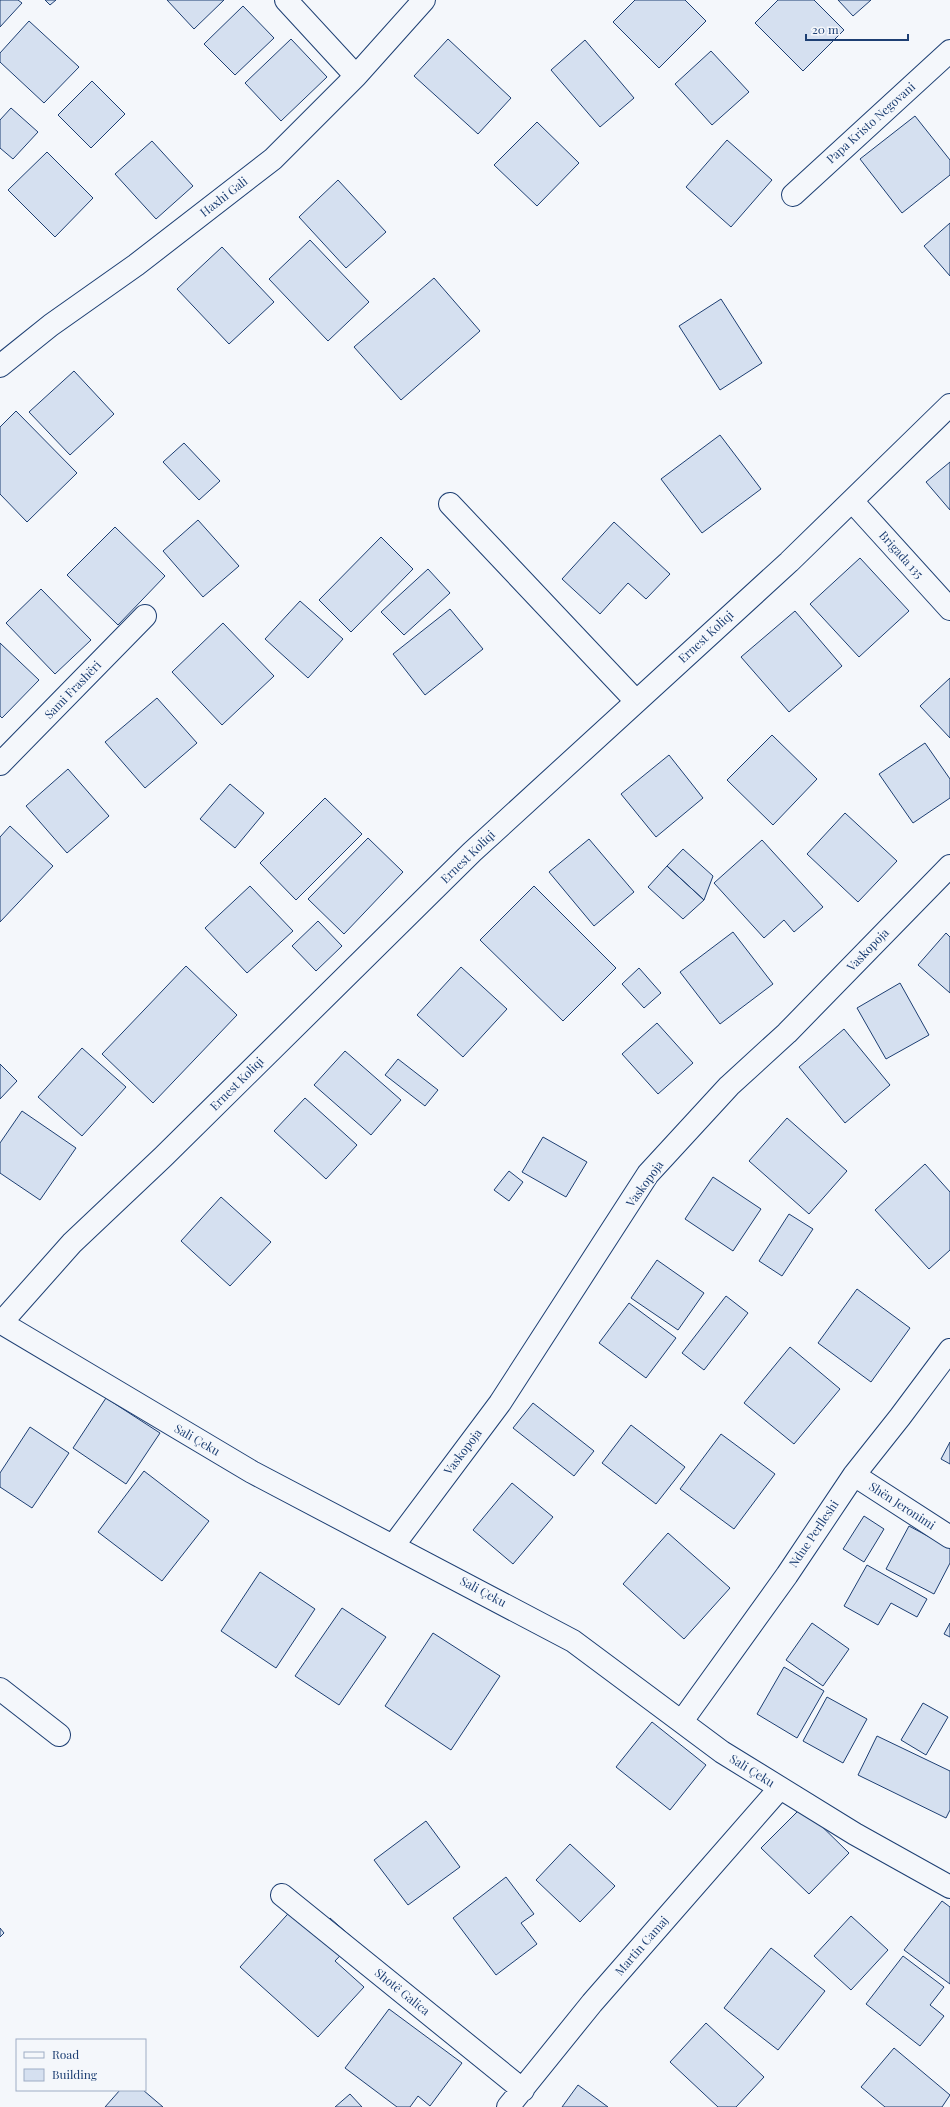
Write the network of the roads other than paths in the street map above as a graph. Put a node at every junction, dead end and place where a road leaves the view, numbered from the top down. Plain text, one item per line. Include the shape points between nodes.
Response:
1 (286, 0) edge
2 (424, 0) edge
3 (950, 51) edge
4 (356, 76) junction
5 (792, 195) dead end
6 (0, 366) edge
7 (950, 405) edge
8 (852, 501) junction
9 (450, 504) dead end
10 (950, 609) edge
11 (145, 616) dead end
12 (636, 701) junction
13 (0, 764) edge
14 (950, 866) edge
15 (0, 1323) edge
16 (950, 1350) edge
17 (854, 1475) junction
18 (950, 1537) edge
19 (393, 1546) junction
20 (0, 1690) edge
21 (682, 1721) junction
22 (59, 1735) dead end
23 (780, 1788) junction
24 (950, 1887) edge
25 (282, 1895) dead end
26 (522, 2090) junction
27 (508, 2107) edge

1 - 4 street
2 - 4 street, Haxhi Gali
3 - 5 street, Papa Kristo Negovani
4 - 6 street, Haxhi Gali via 273,159
7 - 8 street, Ernest Koliqi
8 - 10 street, Brigada 135
8 - 12 street, Ernest Koliqi
9 - 12 street
11 - 13 street, Sami Frashëri
12 - 15 street, Ernest Koliqi via 472,852 169,1151 72,1243
14 - 19 street, Vaskopoja via 787,1034 729,1086 648,1174 500,1403
15 - 19 street, Sali Çeku via 252,1472
16 - 17 street, Ndue Perlleshi
17 - 18 street, Shën Jeronimi
17 - 21 street, Ndue Perlleshi via 787,1575
19 - 21 street, Sali Çeku via 573,1641
20 - 22 street
21 - 23 street, Sali Çeku via 722,1752
23 - 24 street, Sali Çeku via 855,1834
23 - 26 street, Martin Camaj via 592,2003
25 - 26 street, Shotë Galica
26 - 27 street, Martin Camaj

